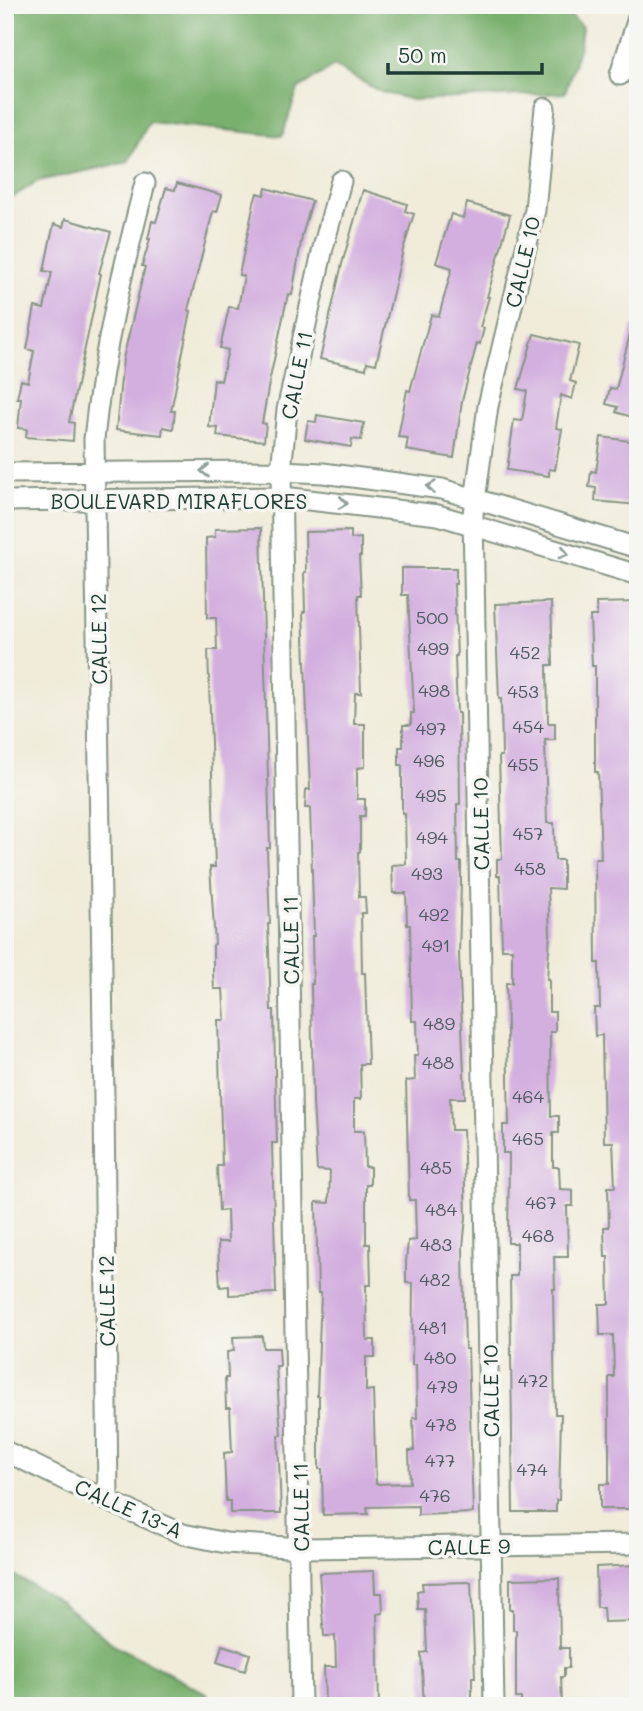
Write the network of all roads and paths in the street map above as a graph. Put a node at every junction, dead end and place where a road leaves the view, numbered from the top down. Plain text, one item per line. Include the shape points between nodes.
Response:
1 (638, 18) edge
2 (620, 75) dead end
3 (545, 108) dead end
4 (341, 181) dead end
5 (145, 183) dead end
6 (95, 471) junction
7 (281, 471) junction
8 (5, 473) edge
9 (282, 497) junction
10 (475, 498) junction
11 (96, 500) junction
12 (5, 501) edge
13 (475, 526) junction
14 (638, 548) edge
15 (638, 575) edge
16 (5, 1451) edge
17 (108, 1502) junction
18 (638, 1544) edge
19 (493, 1546) junction
20 (300, 1548) junction
21 (301, 1706) edge
22 (494, 1706) edge

1 - 2 street
3 - 10 street, CALLE 10 via 535,210 488,406
4 - 7 street, CALLE 11 via 287,410
5 - 6 street, CALLE 12 via 115,298 101,376
7 -> 6 street, BOULEVARD MIRAFLORES
6 - 8 street, BOULEVARD MIRAFLORES
6 - 11 street, CALLE 12
7 - 9 street, CALLE 11
10 -> 7 street, BOULEVARD MIRAFLORES via 442,489
9 - 11 street, BOULEVARD MIRAFLORES
9 -> 13 street, BOULEVARD MIRAFLORES via 438,515
9 - 20 street, CALLE 11
10 - 13 street, CALLE 10
10 - 14 street, BOULEVARD MIRAFLORES
11 - 12 street, BOULEVARD MIRAFLORES
11 - 17 street, CALLE 12
13 -> 15 street, BOULEVARD MIRAFLORES
13 - 19 street, CALLE 10
16 - 17 street, CALLE 13-A
17 - 20 street, CALLE 13-A via 183,1534 226,1543
18 - 19 street, CALLE 9
19 - 20 street, CALLE 9
19 - 22 street, CALLE 10
20 - 21 street, CALLE 11

